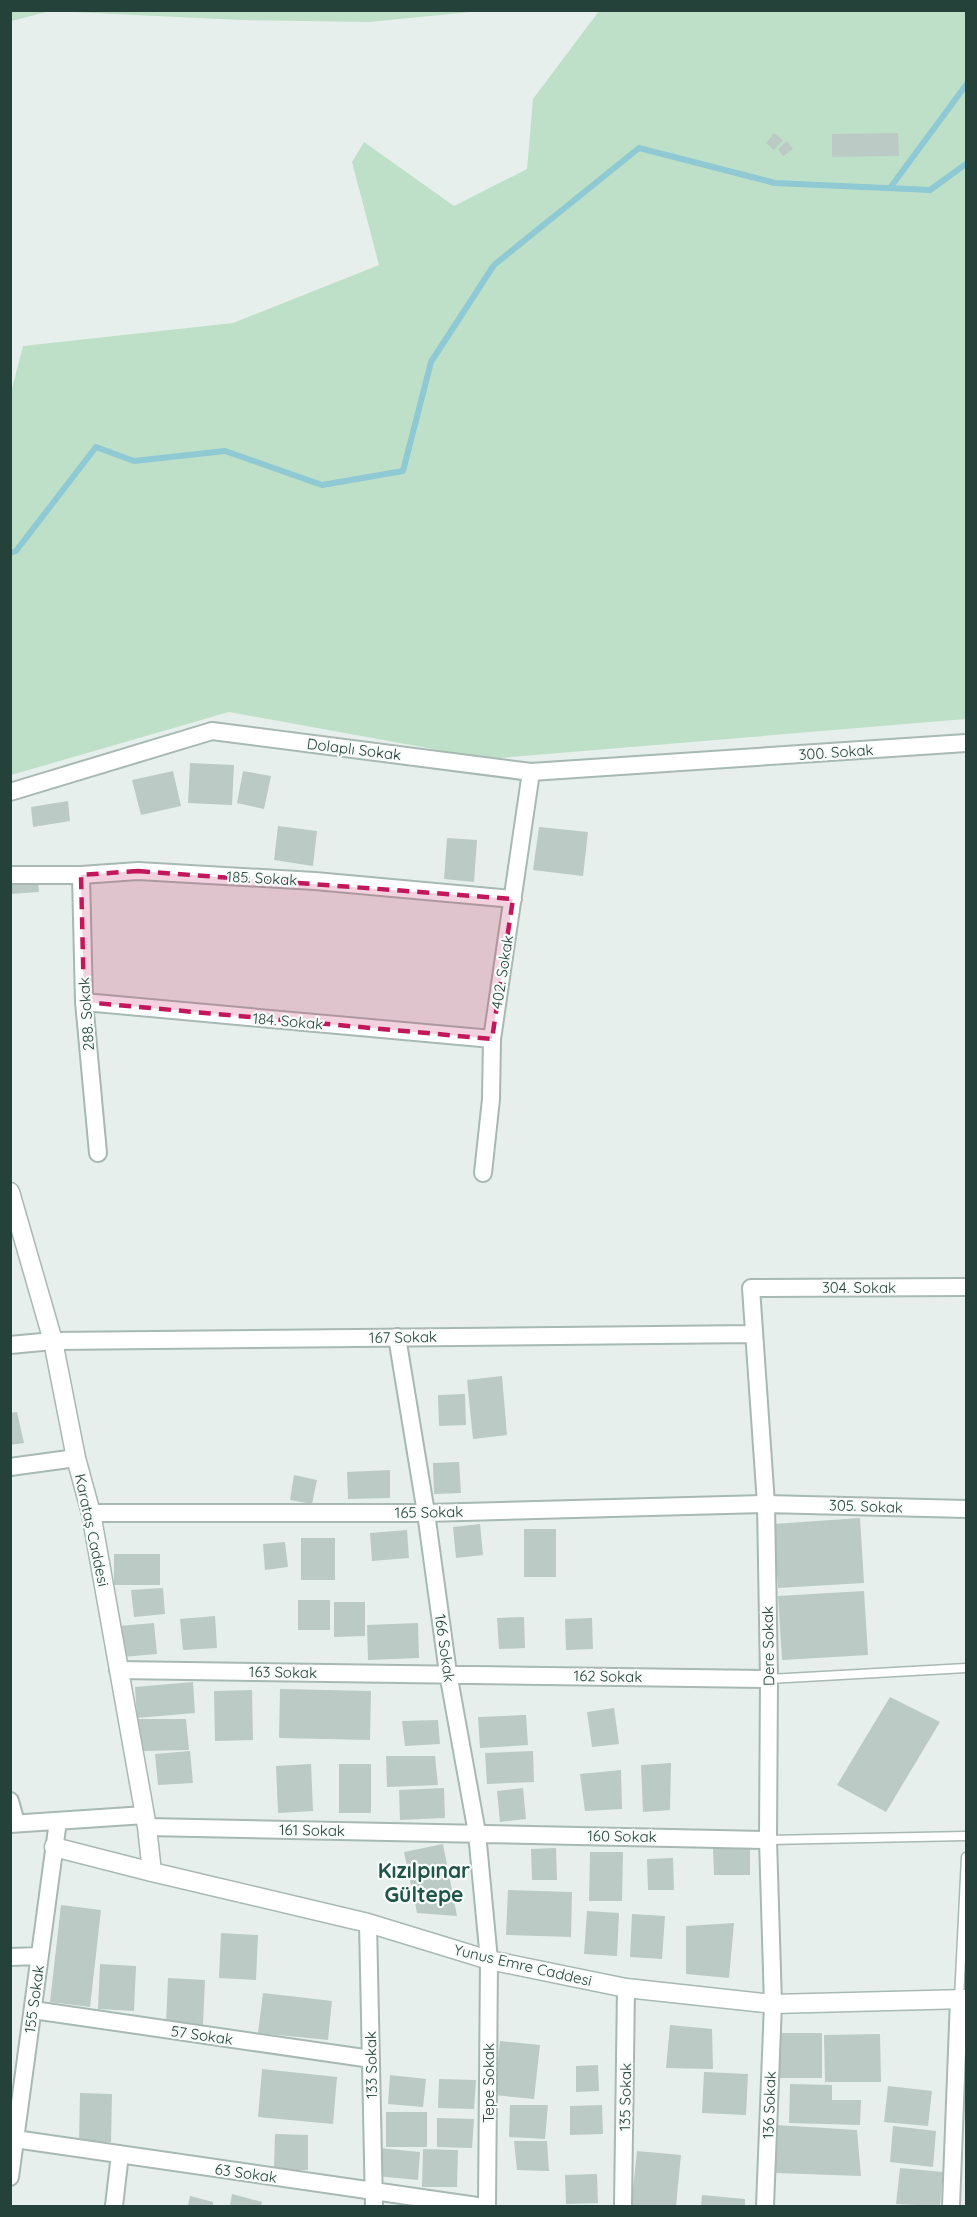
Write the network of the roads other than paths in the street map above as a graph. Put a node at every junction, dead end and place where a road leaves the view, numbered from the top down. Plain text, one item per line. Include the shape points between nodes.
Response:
1 (966, 743) edge
2 (706, 761) joint
3 (531, 772) junction
4 (10, 792) edge
5 (10, 875) edge
6 (81, 875) junction
7 (513, 899) junction
8 (84, 1002) junction
9 (492, 1039) junction
10 (99, 1153) dead end
11 (483, 1173) dead end
12 (10, 1192) edge
13 (966, 1287) edge
14 (751, 1288) joint
15 (754, 1334) junction
16 (397, 1337) junction
17 (53, 1341) junction
18 (10, 1346) edge
19 (76, 1458) junction
20 (10, 1467) edge
21 (766, 1504) junction
22 (966, 1509) edge
23 (91, 1513) junction
24 (426, 1513) junction
25 (966, 1668) edge
26 (118, 1670) junction
27 (448, 1673) junction
28 (769, 1679) junction
29 (10, 1801) edge
30 (58, 1821) junction
31 (146, 1821) junction
32 (13, 1823) edge
33 (477, 1833) junction
34 (966, 1836) edge
35 (768, 1840) junction
36 (54, 1847) junction
37 (966, 1857) edge
38 (152, 1872) junction
39 (368, 1923) junction
40 (40, 1956) junction
41 (10, 1957) edge
42 (489, 1960) junction
43 (626, 1988) junction
44 (963, 1999) edge
45 (773, 2004) junction
46 (33, 2010) junction
47 (371, 2059) junction
48 (15, 2139) junction
49 (120, 2154) junction
50 (10, 2177) edge
51 (374, 2199) edge
52 (114, 2206) edge
53 (477, 2206) edge
54 (487, 2206) edge
55 (623, 2206) edge
56 (765, 2206) edge
57 (951, 2206) edge

1 - 2 street, 300. Sokak
2 - 3 street, Dolaplı Sokak
3 - 4 street, Dolaplı Sokak via 212,732
3 - 7 street, 402. Sokak
5 - 6 street, 185. Sokak
6 - 7 street, 185. Sokak via 138,871
6 - 8 street, 288. Sokak
7 - 9 street, 402. Sokak
8 - 9 street, 184. Sokak
8 - 10 street, 288. Sokak
9 - 11 street, 402. Sokak via 491,1099
12 - 17 street, Karataş Caddesi
13 - 14 street, 304. Sokak
14 - 15 street, Dere Sokak
15 - 16 street, 167 Sokak
15 - 21 street, Dere Sokak
16 - 17 street, 167 Sokak
16 - 24 street, 166 Sokak
17 - 18 street, 167 Sokak
17 - 19 street, Karataş Caddesi
19 - 20 street
19 - 23 street, Karataş Caddesi
21 - 22 street, 305. Sokak
21 - 24 street, 165 Sokak
21 - 28 street, Dere Sokak
23 - 24 street, 165 Sokak
23 - 26 street, Karataş Caddesi
24 - 27 street, 166 Sokak
25 - 28 lane
26 - 27 street, 163 Sokak
26 - 31 street, Karataş Caddesi
27 - 28 street, 162 Sokak
27 - 33 street, 166 Sokak
28 - 35 street, Dere Sokak
29 - 32 street
30 - 31 street, 161 Sokak
30 - 32 street, 161 Sokak
30 - 36 street, 155 Sokak
31 - 33 street, 161 Sokak
31 - 38 street, Karataş Caddesi
33 - 35 street, 160 Sokak
33 - 42 street, 166 Sokak
34 - 35 lane
35 - 45 street, Dere Sokak
36 - 38 street, Yunus Emre Caddesi
36 - 40 street, 155 Sokak
37 - 44 lane
38 - 39 street, Yunus Emre Caddesi
39 - 42 street, Yunus Emre Caddesi
39 - 47 street, 133 Sokak
40 - 41 street
40 - 46 street, 155 Sokak
42 - 43 street, Yunus Emre Caddesi
42 - 54 street, Tepe Sokak
43 - 45 street, Yunus Emre Caddesi
43 - 55 street, 135 Sokak
44 - 45 street, Yunus Emre Caddesi
44 - 57 street
45 - 56 street, 136 Sokak
46 - 47 street, 57 Sokak
46 - 48 street, 155 Sokak
47 - 51 street, 133 Sokak
48 - 49 street, 63 Sokak
48 - 50 street, 155 Sokak
49 - 51 street, 63 Sokak
49 - 52 street
51 - 53 street, 63 Sokak

